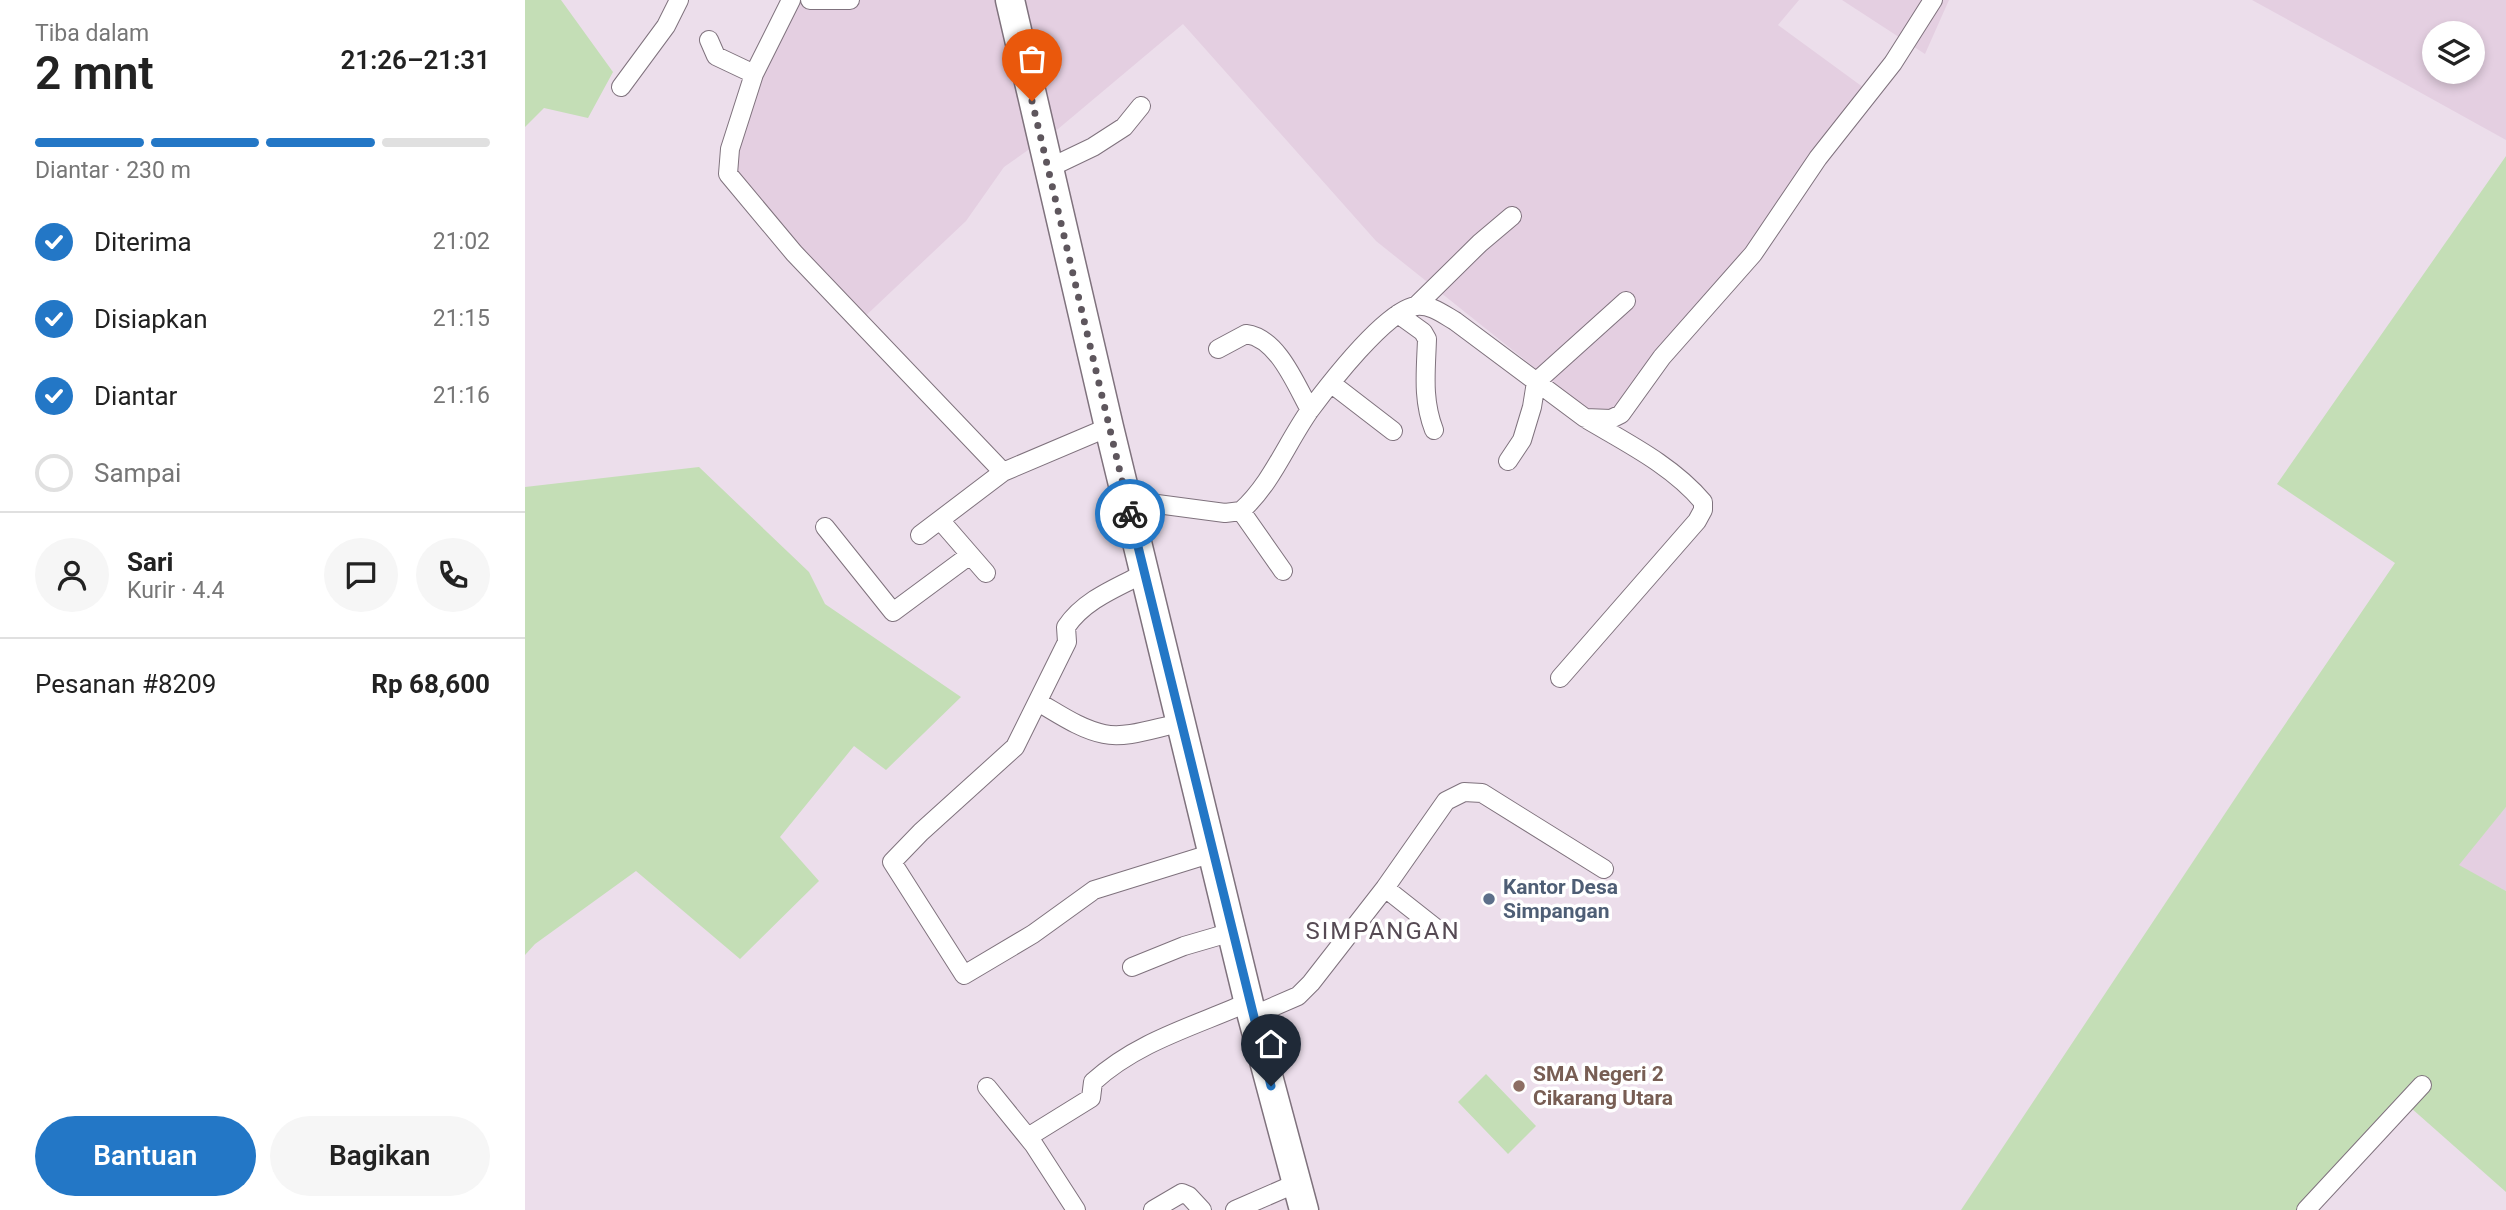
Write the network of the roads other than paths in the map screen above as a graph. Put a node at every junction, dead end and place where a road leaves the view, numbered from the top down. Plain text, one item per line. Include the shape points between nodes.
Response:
1 (679, 0) edge
2 (791, 0) edge
3 (810, 0) edge
4 (850, 0) edge
5 (1010, 0) edge
6 (1933, 0) edge
7 (709, 40) dead end
8 (754, 74) junction
9 (621, 87) dead end
10 (1141, 106) dead end
11 (1047, 169) junction
12 (1512, 216) dead end
13 (1626, 301) dead end
14 (1416, 306) junction
15 (1398, 314) junction
16 (1218, 349) dead end
17 (1536, 382) junction
18 (1332, 384) junction
19 (1310, 410) junction
20 (1585, 418) junction
21 (1109, 427) junction
22 (1434, 430) dead end
23 (1394, 431) dead end
24 (1508, 461) dead end
25 (1003, 472) junction
26 (1127, 500) junction
27 (1241, 511) junction
28 (940, 520) junction
29 (825, 527) dead end
30 (921, 535) dead end
31 (970, 555) junction
32 (1283, 571) dead end
33 (986, 573) dead end
34 (1145, 573) junction
35 (1560, 677) dead end
36 (1038, 702) junction
37 (1181, 723) junction
38 (1213, 853) junction
39 (1604, 869) dead end
40 (1385, 888) junction
41 (1437, 929) dead end
42 (1232, 932) junction
43 (1132, 967) dead end
44 (1250, 1009) junction
45 (2422, 1085) dead end
46 (987, 1087) dead end
47 (1028, 1138) junction
48 (1297, 1182) junction
49 (2311, 1204) edge
50 (1076, 1210) edge
51 (1153, 1210) edge
52 (1202, 1210) edge
53 (1234, 1210) edge
54 (1304, 1210) edge
55 (2331, 1210) edge

1 - 9 street via 666,26
2 - 8 street
3 - 4 street
5 - 11 main road
6 - 20 street via 1893,63 1818,158 1753,254 1662,357 1621,414 1611,419
7 - 8 street via 716,55
8 - 25 street via 730,149 728,174 793,253
10 - 11 street via 1124,127
11 - 21 main road
12 - 14 street
13 - 17 street
14 - 15 street
14 - 17 street via 1455,321
15 - 18 street via 1358,350
15 - 22 street via 1427,339 1425,388
16 - 19 street via 1246,334 1260,338 1282,359
17 - 20 street
17 - 24 street via 1522,440
18 - 19 street
18 - 23 street
19 - 27 street via 1262,490
20 - 35 street via 1685,482 1703,502 1703,509 1697,522
21 - 25 street
21 - 26 main road
25 - 28 street
26 - 27 street via 1225,513
26 - 34 main road
27 - 32 street
28 - 30 street
28 - 31 street
29 - 31 street via 893,612
31 - 33 street
34 - 36 street via 1075,613 1066,627 1067,642
34 - 37 main road
36 - 37 street via 1106,735
36 - 38 street via 1016,747 892,862 964,975 1094,890
37 - 38 main road
38 - 42 main road
39 - 40 street via 1482,793 1464,792 1446,801
40 - 41 street
40 - 44 street via 1298,996
42 - 43 street
42 - 44 main road
44 - 47 street via 1158,1038 1093,1082 1091,1098
44 - 48 main road
45 - 49 street
46 - 47 street
47 - 50 street
48 - 53 street
48 - 54 main road
49 - 55 street
51 - 52 street via 1182,1193

